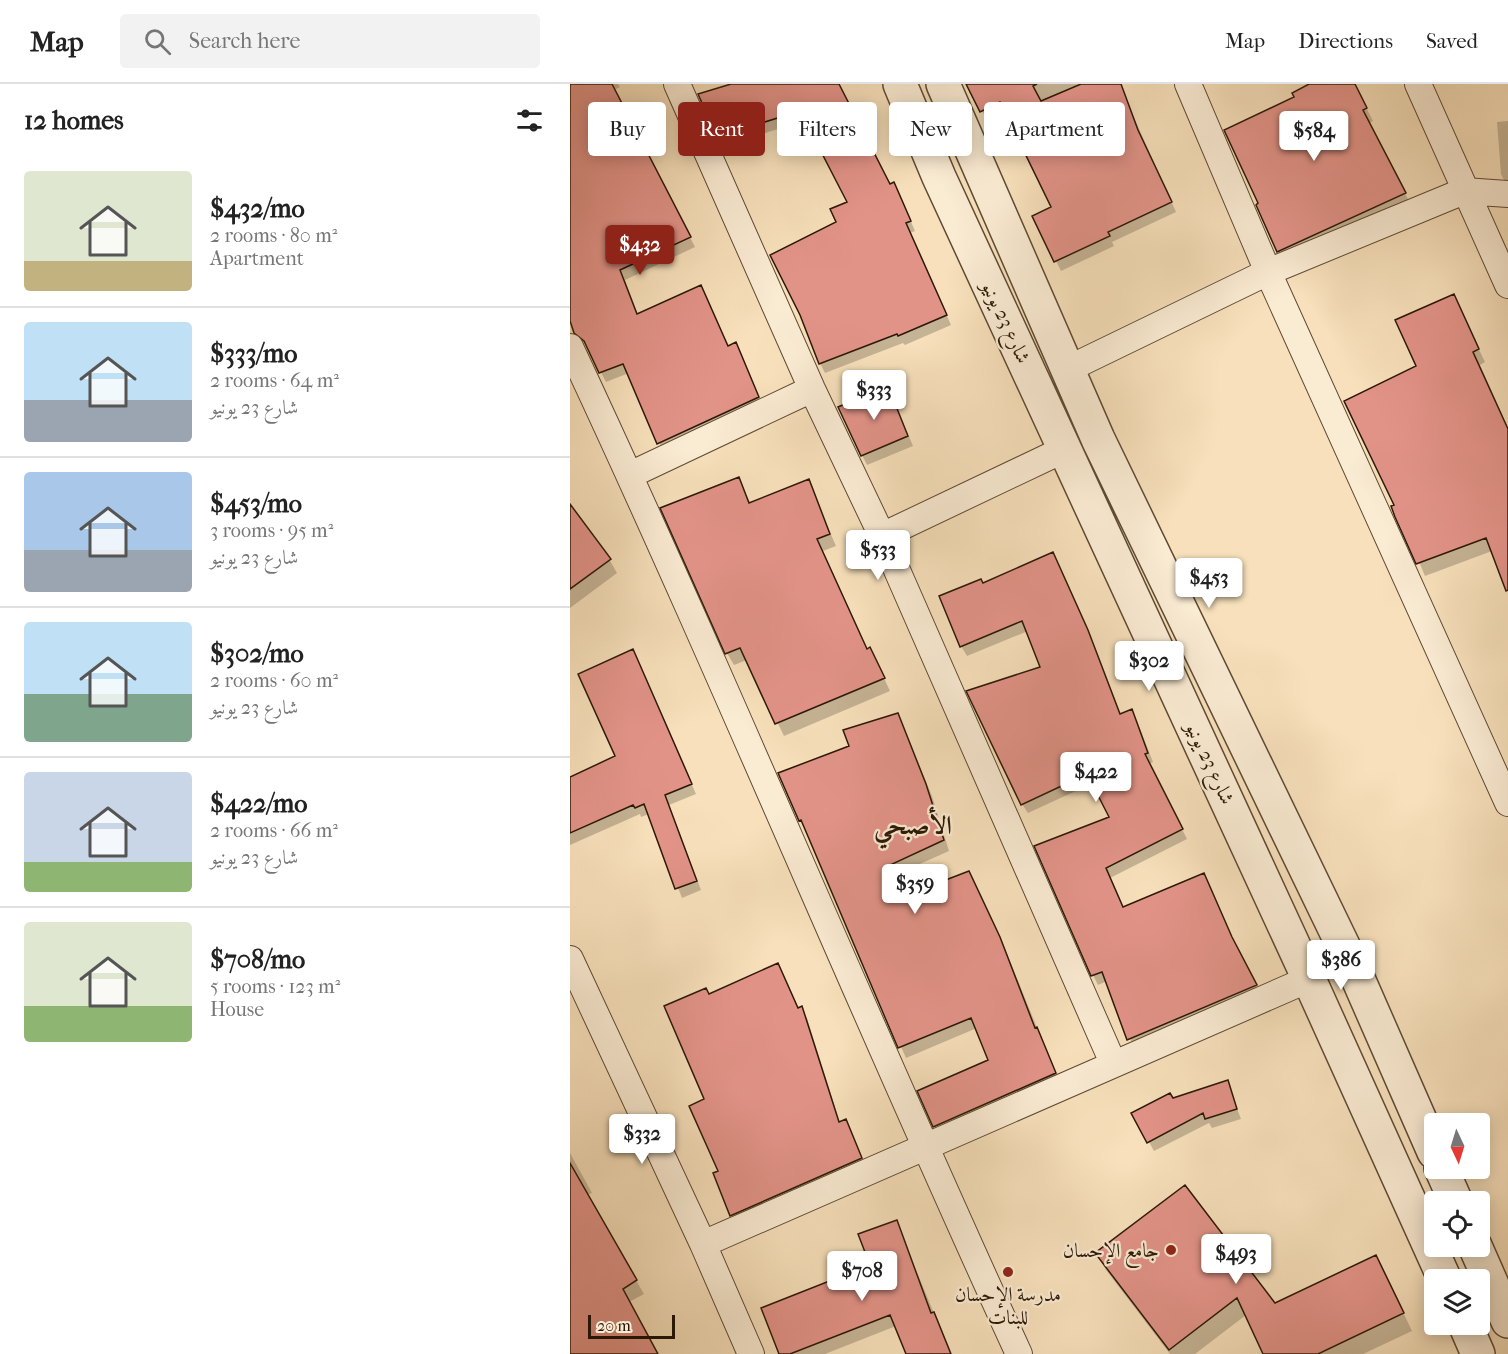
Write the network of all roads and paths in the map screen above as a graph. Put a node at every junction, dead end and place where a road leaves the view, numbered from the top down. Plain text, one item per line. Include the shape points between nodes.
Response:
1 (677, 84) edge
2 (900, 84) edge
3 (943, 84) edge
4 (1188, 84) edge
5 (1419, 84) edge
6 (1464, 190) junction
7 (1508, 194) edge
8 (1268, 272) junction
9 (1508, 285) edge
10 (570, 347) edge
11 (1068, 369) junction
12 (812, 389) junction
13 (1065, 450) junction
14 (630, 475) junction
15 (882, 536) junction
16 (1508, 803) edge
17 (1349, 958) junction
18 (570, 959) edge
19 (1309, 979) junction
20 (1113, 1063) junction
21 (1424, 1129) edge
22 (923, 1147) junction
23 (703, 1244) junction
24 (1480, 1257) edge
25 (1440, 1269) edge
26 (1508, 1321) edge
27 (1470, 1335) edge
28 (751, 1354) edge
29 (1019, 1354) edge
30 (1478, 1354) edge

1 - 12 street
2 - 13 street, شارع 23 يونيو
3 - 11 street, شارع 23 يونيو
4 - 8 street
5 - 6 street
6 - 7 street
6 - 8 street
6 - 9 street
8 - 11 street
8 - 16 street
10 - 14 street
11 - 17 street, شارع 23 يونيو via 1098,439
12 - 14 street
12 - 15 street
13 - 15 street
13 - 19 street, شارع 23 يونيو
14 - 22 street
15 - 20 street
17 - 19 street
17 - 21 street, شارع 23 يونيو
18 - 23 street
19 - 20 street
19 - 25 street, شارع 23 يونيو
20 - 22 street
22 - 23 street
22 - 29 street
23 - 28 street
24 - 26 street
27 - 30 street

